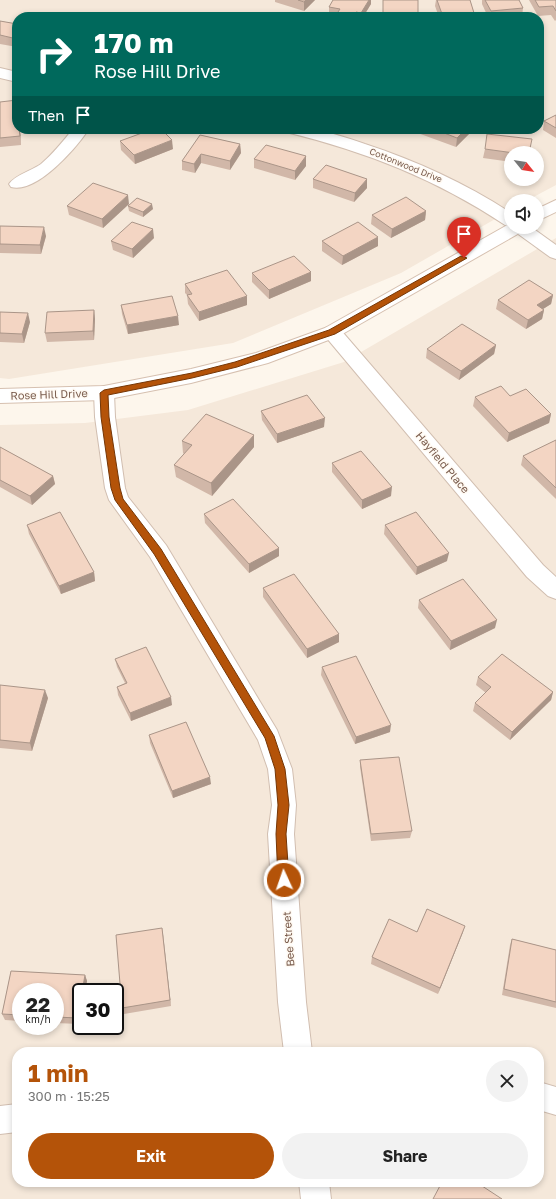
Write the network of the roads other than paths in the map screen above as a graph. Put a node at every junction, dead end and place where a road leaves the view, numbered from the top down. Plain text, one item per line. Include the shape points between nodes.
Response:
1 (0, 74) edge
2 (12, 76) edge
3 (77, 134) edge
4 (312, 134) edge
5 (17, 184) dead end
6 (556, 205) edge
7 (544, 212) edge
8 (504, 216) edge
9 (507, 234) edge
10 (529, 234) edge
11 (556, 253) edge
12 (332, 332) junction
13 (104, 393) junction
14 (0, 396) edge
15 (556, 590) edge
16 (297, 1047) edge
17 (544, 1097) edge
18 (556, 1101) edge
19 (12, 1119) edge
20 (0, 1120) edge
21 (315, 1187) edge
22 (316, 1199) edge

1 - 2 street
3 - 5 street via 48,168
4 - 8 street, Cottonwood Drive via 359,146 404,162 444,180
6 - 7 street
9 - 12 street, Rose Hill Drive
10 - 11 street
12 - 13 street, Rose Hill Drive via 237,364 192,376
12 - 15 street, Hayfield Place via 535,571
13 - 14 street, Rose Hill Drive
13 - 16 street, Bee Street via 106,425 119,500 158,552 269,736 280,769 284,805 282,858
17 - 18 street
19 - 20 street
21 - 22 street

